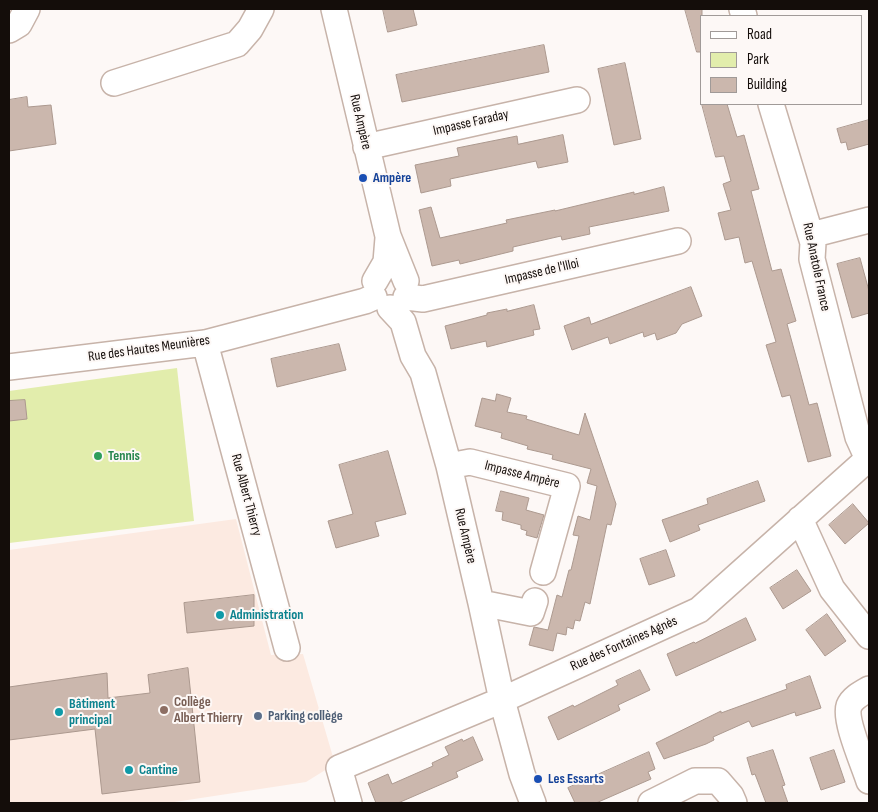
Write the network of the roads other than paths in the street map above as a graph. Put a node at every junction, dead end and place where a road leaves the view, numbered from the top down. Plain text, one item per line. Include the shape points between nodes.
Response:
1 (27, 9) edge
2 (261, 9) edge
3 (334, 9) edge
4 (9, 30) edge
5 (114, 84) dead end
6 (577, 100) dead end
7 (771, 105) edge
8 (366, 147) junction
9 (869, 220) edge
10 (810, 234) junction
11 (678, 241) dead end
12 (396, 293) junction
13 (205, 343) junction
14 (9, 367) edge
15 (869, 458) edge
16 (449, 466) junction
17 (800, 519) junction
18 (544, 572) dead end
19 (535, 601) dead end
20 (481, 603) junction
21 (869, 636) edge
22 (287, 648) dead end
23 (869, 689) edge
24 (502, 700) junction
25 (869, 780) edge
26 (349, 803) edge
27 (533, 803) edge
28 (651, 803) edge
29 (734, 803) edge

1 - 4 street via 19,24
2 - 5 street via 237,44
3 - 8 street, Rue Ampère
6 - 8 street, Impasse Faraday
7 - 10 street, Rue Anatole France
8 - 12 street, Rue Ampère via 388,236
9 - 10 street
10 - 15 street, Rue Anatole France via 814,268 858,437
11 - 12 street, Impasse de l'Illoi via 423,299
12 - 13 street, Rue des Hautes Meunières
12 - 16 street, Rue Ampère via 422,341 423,373
13 - 14 street, Rue des Hautes Meunières
13 - 22 street, Rue Albert Thierry
15 - 17 street, Rue des Fontaines Agnès
16 - 18 street, Impasse Ampère via 470,462 567,486
16 - 20 street, Rue Ampère
17 - 21 street via 832,589
17 - 24 street, Rue des Fontaines Agnès via 699,610
19 - 20 street via 531,613
20 - 24 street, Rue Ampère
23 - 25 street via 856,696 849,706 848,720
24 - 26 street, Rue des Fontaines Agnès via 339,768
24 - 27 street, Rue Ampère
28 - 29 street via 696,780 718,782

